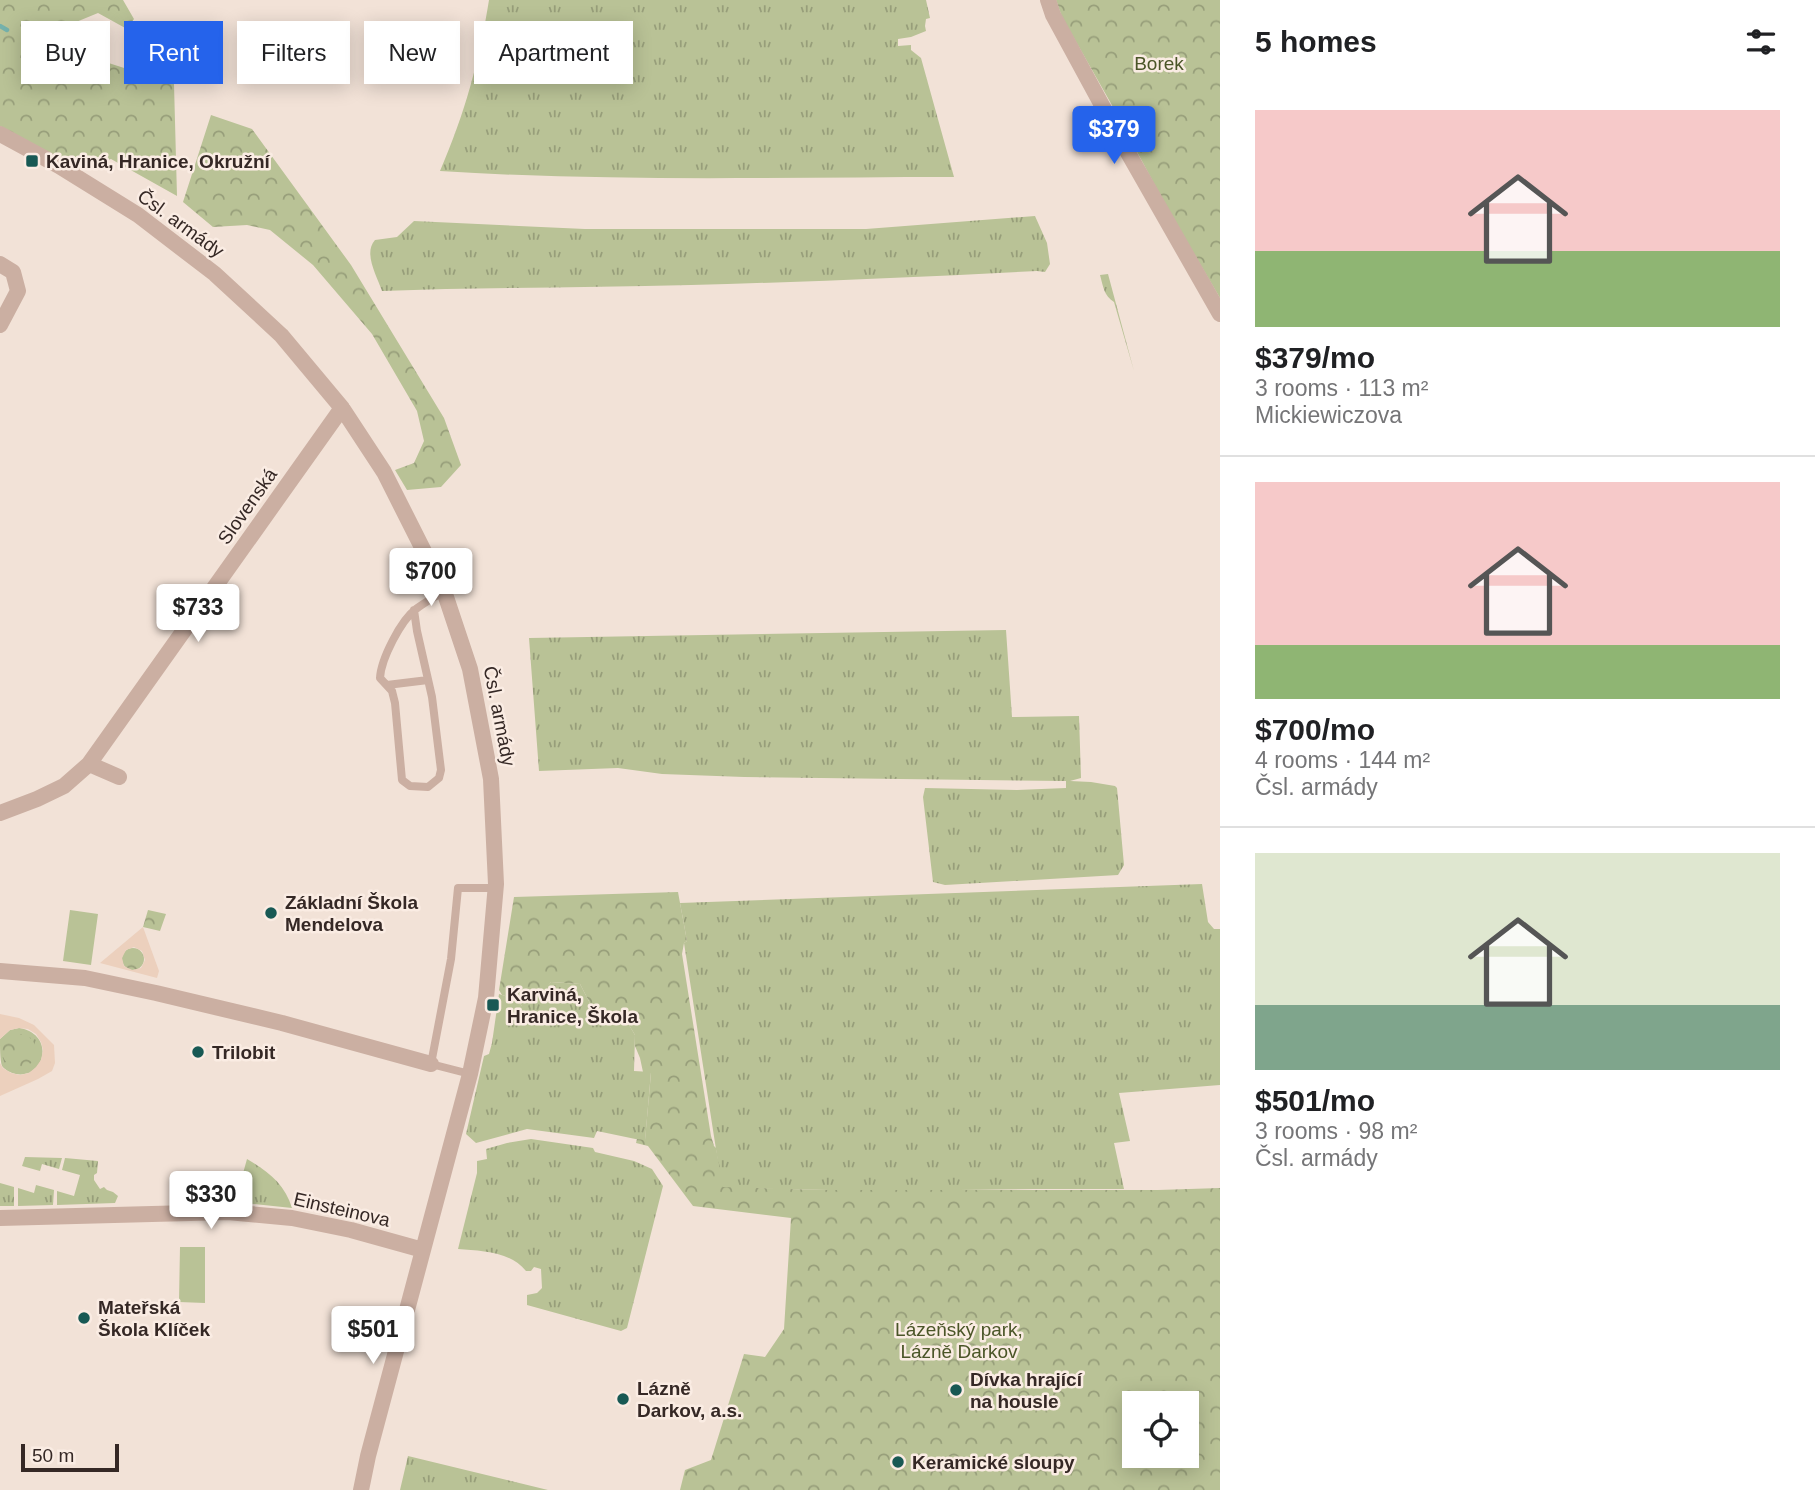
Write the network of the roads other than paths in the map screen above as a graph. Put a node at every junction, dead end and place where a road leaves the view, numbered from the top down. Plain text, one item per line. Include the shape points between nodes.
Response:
1 (1048, 0) edge
2 (0, 134) edge
3 (0, 264) edge
4 (1220, 314) edge
5 (0, 325) edge
6 (342, 408) junction
7 (444, 591) junction
8 (414, 610) junction
9 (428, 681) junction
10 (387, 685) junction
11 (89, 764) junction
12 (119, 777) dead end
13 (0, 813) edge
14 (495, 888) junction
15 (0, 971) edge
16 (431, 1064) junction
17 (470, 1074) junction
18 (0, 1218) edge
19 (423, 1250) junction
20 (361, 1490) edge

1 - 4 street
2 - 6 street, Čsl. armády via 138,215 215,274 281,335
3 - 5 street via 13,272 18,291
6 - 7 street, Čsl. armády via 384,472
6 - 11 street, Slovenská
7 - 8 lane
7 - 14 street, Čsl. armády via 470,669 491,779
8 - 9 lane
8 - 10 lane via 380,672
9 - 10 lane
9 - 10 lane via 441,770 428,787 410,786 401,780 395,703
11 - 12 street
11 - 13 street, Slovenská via 64,786
14 - 16 lane via 458,888 451,959
14 - 17 street, Čsl. armády via 486,998
15 - 16 street via 85,978 164,995
16 - 17 lane
17 - 19 street, Čsl. armády
18 - 19 street, Einsteinova via 228,1212 292,1218
19 - 20 street, Čsl. armády

